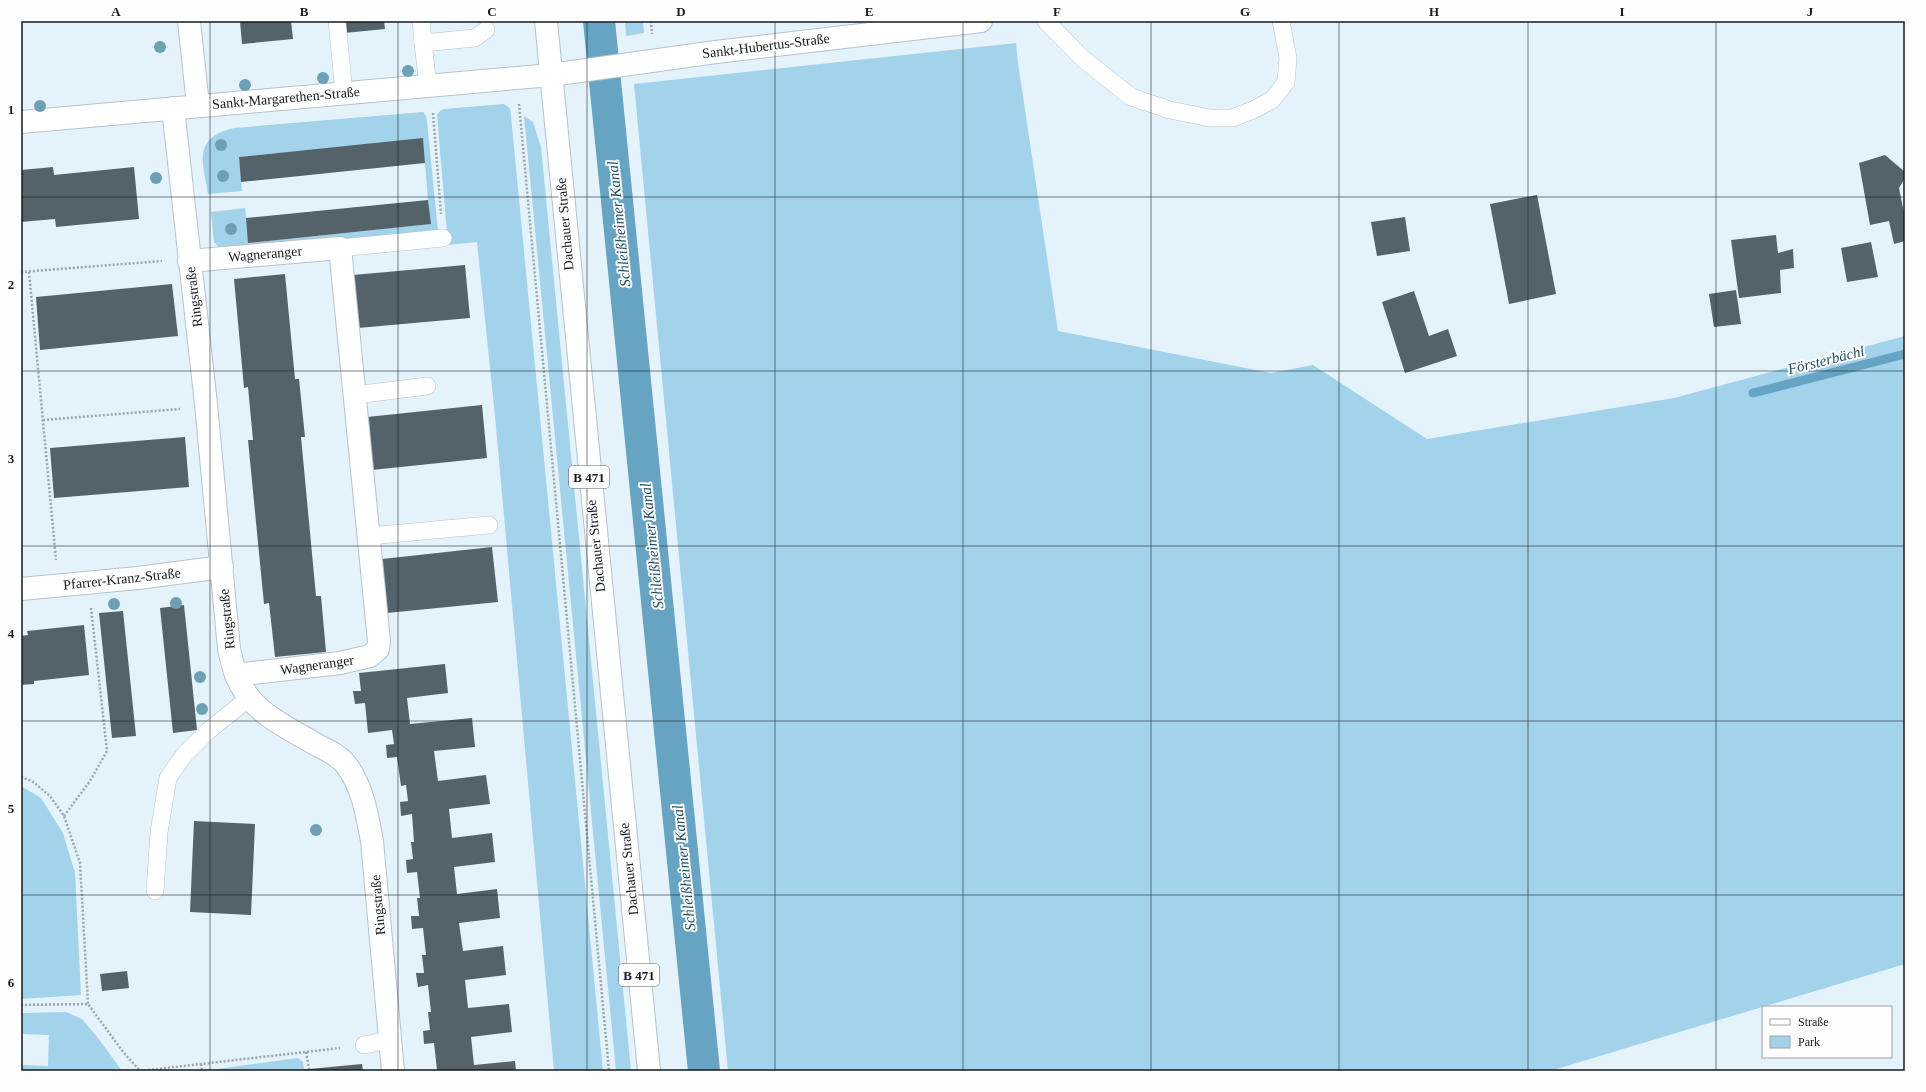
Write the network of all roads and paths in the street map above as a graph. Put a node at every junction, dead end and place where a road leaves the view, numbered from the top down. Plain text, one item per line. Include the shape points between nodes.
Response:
1 (189, 21) edge
2 (337, 21) edge
3 (421, 21) edge
4 (546, 21) edge
5 (651, 21) edge
6 (981, 21) edge
7 (1046, 21) edge
8 (1281, 21) edge
9 (652, 26) dead end
10 (486, 30) dead end
11 (423, 43) junction
12 (551, 74) junction
13 (428, 86) junction
14 (344, 93) junction
15 (519, 103) dead end
16 (198, 105) junction
17 (173, 108) junction
18 (433, 110) dead end
19 (21, 122) edge
20 (443, 238) joint
21 (340, 248) junction
22 (164, 261) dead end
23 (190, 261) junction
24 (21, 272) edge
25 (29, 272) junction
26 (427, 386) dead end
27 (355, 395) junction
28 (184, 409) dead end
29 (43, 420) junction
30 (488, 525) dead end
31 (369, 536) junction
32 (56, 562) dead end
33 (222, 567) junction
34 (21, 589) edge
35 (90, 602) dead end
36 (236, 675) junction
37 (249, 698) junction
38 (21, 777) edge
39 (64, 816) junction
40 (155, 891) dead end
41 (88, 1004) junction
42 (21, 1005) edge
43 (390, 1040) junction
44 (364, 1045) joint
45 (306, 1052) junction
46 (201, 1064) junction
47 (309, 1069) dead end
48 (140, 1071) edge
49 (202, 1071) edge
50 (393, 1071) edge
51 (609, 1071) edge
52 (649, 1071) edge

1 - 16 street
2 - 14 lane
3 - 11 lane
4 - 12 street, Dachauer Straße / B 471
5 - 9 path
6 - 12 street, Sankt-Hubertus-Straße
7 - 8 lane via 1082,58 1131,98 1170,110 1232,118 1272,100 1286,82 1288,58
10 - 11 lane via 475,38
11 - 13 lane
12 - 13 street, Sankt-Margarethen-Straße
12 - 52 street, Dachauer Straße / B 471
13 - 14 street, Sankt-Margarethen-Straße
14 - 16 street, Sankt-Margarethen-Straße
15 - 51 path
16 - 17 street, Sankt-Margarethen-Straße
17 - 19 street, Sankt-Margarethen-Straße
17 - 23 street, Ringstraße
18 - 20 path
20 - 21 lane, Wagneranger
21 - 23 street, Wagneranger
21 - 27 street, Wagneranger
22 - 25 path
23 - 33 street, Ringstraße
24 - 25 path
25 - 29 path
26 - 27 lane
27 - 31 street, Wagneranger
28 - 29 path
29 - 32 path
30 - 31 lane
31 - 36 street, Wagneranger via 378,649 370,656 340,663
33 - 34 street, Pfarrer-Kranz-Straße via 131,579
33 - 36 street, Ringstraße via 229,648
35 - 39 path via 107,751 90,781
36 - 37 street, Ringstraße
37 - 40 lane via 208,731 184,755 168,778 159,832
37 - 43 street, Ringstraße via 260,711 334,754 346,764 356,781 366,810 372,841
38 - 39 path via 32,781 50,796
39 - 41 path via 80,863
41 - 42 path
41 - 48 path
43 - 44 lane
43 - 50 street, Ringstraße
44 - 45 path
45 - 46 path
45 - 47 path
46 - 48 path
46 - 49 path

